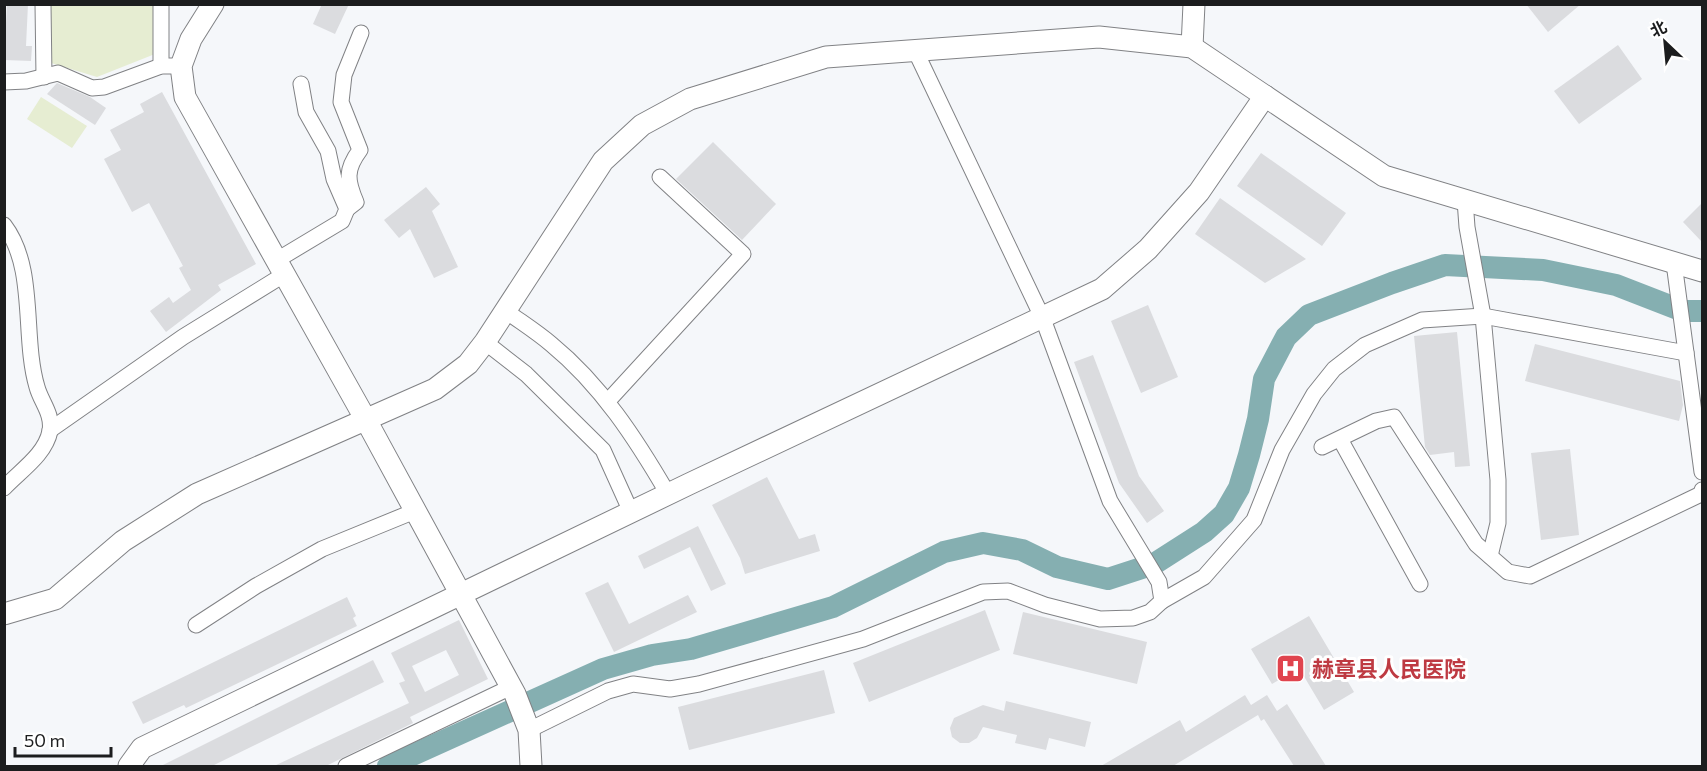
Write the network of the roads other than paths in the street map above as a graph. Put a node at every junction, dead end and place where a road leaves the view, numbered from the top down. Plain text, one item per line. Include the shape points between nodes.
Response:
1 (43, 4) edge
2 (161, 4) edge
3 (213, 4) edge
4 (1194, 4) edge
5 (361, 33) dead end
6 (1192, 47) junction
7 (915, 50) junction
8 (171, 66) junction
9 (44, 77) junction
10 (4, 82) edge
11 (301, 84) dead end
12 (1265, 96) junction
13 (660, 177) dead end
14 (1465, 200) junction
15 (347, 209) junction
16 (4, 225) edge
17 (1674, 263) junction
18 (281, 267) junction
19 (1702, 271) edge
20 (506, 311) junction
21 (1483, 316) junction
22 (1042, 319) junction
23 (485, 342) junction
24 (1686, 353) junction
25 (608, 401) junction
26 (366, 420) junction
27 (50, 430) junction
28 (1340, 439) junction
29 (1322, 447) dead end
30 (1702, 472) edge
31 (4, 488) edge
32 (1702, 489) edge
33 (668, 494) junction
34 (415, 511) junction
35 (631, 512) junction
36 (1490, 556) junction
37 (1420, 584) dead end
38 (461, 595) junction
39 (1162, 601) junction
40 (4, 614) edge
41 (196, 625) dead end
42 (513, 691) junction
43 (526, 722) junction
44 (129, 766) edge
45 (346, 766) edge
46 (531, 766) edge

1 - 9 street
2 - 8 street
3 - 8 main road
4 - 6 main road
5 - 15 street via 344,75 341,102 360,150 351,163 347,181 356,202
6 - 7 main road via 1099,37
6 - 12 main road
7 - 20 main road via 826,57 690,99 642,124 603,161
7 - 22 street
8 - 9 street via 104,87 92,88 58,73
8 - 18 main road via 185,98
9 - 10 street
11 - 15 street via 306,112 328,151 334,179
12 - 14 main road via 1384,176
12 - 22 main road via 1199,192 1148,249 1102,289
13 - 25 street via 743,254
14 - 17 main road
14 - 21 street
15 - 18 street via 342,221
16 - 27 street via 18,250 36,386 48,413
17 - 19 main road
17 - 24 street
18 - 26 main road
18 - 27 street
20 - 23 main road
20 - 25 street via 552,344
21 - 24 street
21 - 36 street via 1498,480 1498,523
21 - 39 street via 1422,320 1365,345 1334,369 1314,394 1282,450 1254,520 1204,577
22 - 33 main road
22 - 39 street via 1110,501 1160,582
23 - 26 main road via 468,364 435,389
23 - 35 street via 526,374 603,450
24 - 30 street
25 - 33 street
26 - 34 main road
26 - 40 main road via 196,494 123,541 55,599
27 - 31 street via 43,450
28 - 29 street
28 - 36 street via 1376,421 1394,417 1476,543
28 - 37 street
32 - 36 street via 1701,494 1530,576 1508,572
33 - 35 main road
34 - 38 main road
34 - 41 street via 322,549
35 - 38 main road
38 - 42 main road
38 - 44 main road via 142,748
39 - 43 street via 1150,612 1133,618 1100,619 1008,591 983,592 863,639 699,684 670,689 633,684
42 - 43 main road
42 - 45 street
43 - 46 main road

